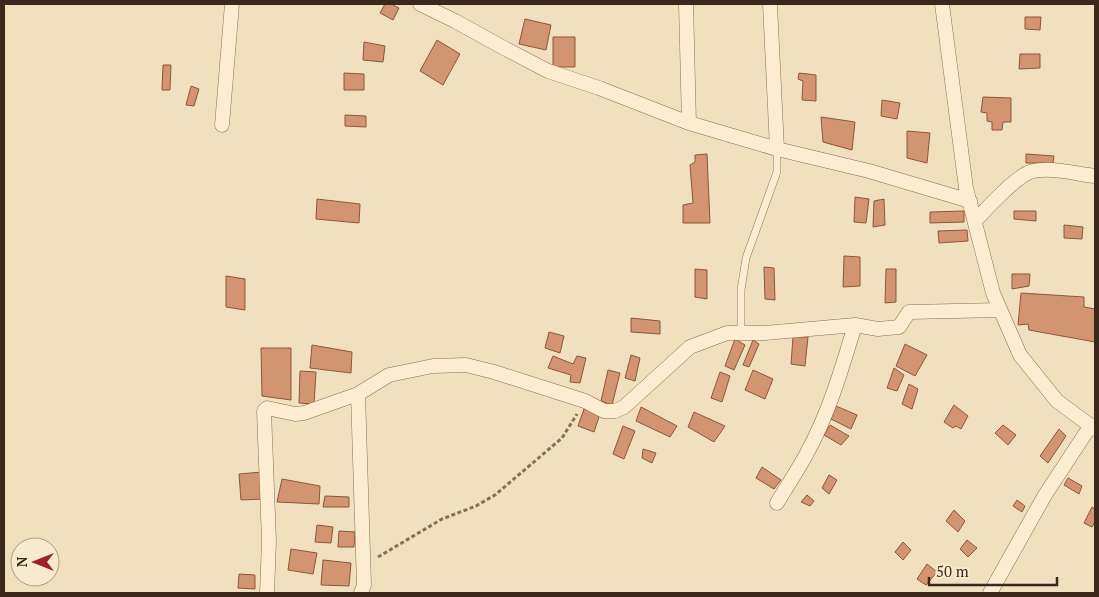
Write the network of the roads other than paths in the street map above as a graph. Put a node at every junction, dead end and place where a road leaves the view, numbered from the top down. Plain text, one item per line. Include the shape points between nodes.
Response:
1 (232, 4) edge
2 (686, 4) edge
3 (770, 4) edge
4 (942, 4) edge
5 (426, 5) edge
6 (689, 123) junction
7 (222, 125) dead end
8 (777, 149) junction
9 (1095, 176) edge
10 (970, 201) junction
11 (975, 221) junction
12 (1000, 310) junction
13 (855, 325) junction
14 (741, 333) junction
15 (358, 394) junction
16 (1093, 427) edge
17 (777, 503) dead end
18 (267, 593) edge
19 (361, 593) edge
20 (990, 593) edge

1 - 7 street
2 - 6 street
3 - 8 street
4 - 10 street
5 - 6 street via 548,70
6 - 8 street
8 - 10 street via 869,171
8 - 14 lane via 777,172 746,258 741,290
9 - 11 street via 1045,169 1028,172
10 - 11 street
11 - 12 street
12 - 13 street via 908,312 899,327 878,329
12 - 16 street via 1020,355 1057,401
13 - 14 street
13 - 17 street via 825,413
14 - 15 street via 727,333 690,347 624,407 615,410 604,411 585,401 466,365 433,366 390,375
15 - 18 street via 304,414 267,408 264,411 269,541
15 - 19 street via 364,565
16 - 20 street via 1045,495

